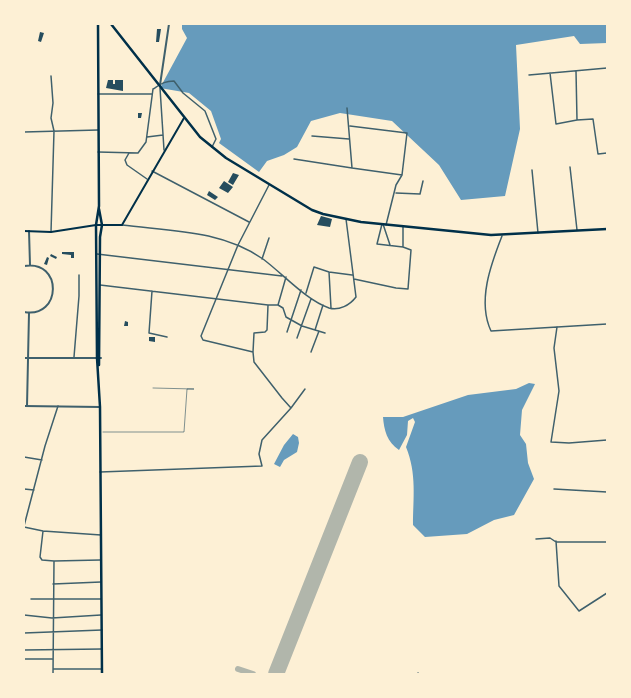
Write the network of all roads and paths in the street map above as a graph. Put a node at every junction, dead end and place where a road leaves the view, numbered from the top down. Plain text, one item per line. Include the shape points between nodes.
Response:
1 (111, 24) edge
2 (169, 24) edge
3 (98, 25) edge
4 (607, 68) edge
5 (576, 70) junction
6 (550, 73) junction
7 (529, 75) dead end
8 (51, 76) dead end
9 (160, 86) junction
10 (98, 94) junction
11 (152, 94) junction
12 (347, 108) dead end
13 (184, 118) junction
14 (577, 120) junction
15 (350, 126) junction
16 (98, 130) junction
17 (54, 131) junction
18 (24, 132) edge
19 (162, 135) junction
20 (312, 136) dead end
21 (146, 137) junction
22 (349, 139) junction
23 (212, 147) junction
24 (164, 150) junction
25 (98, 152) junction
26 (129, 153) junction
27 (607, 153) edge
28 (294, 159) dead end
29 (570, 167) dead end
30 (352, 168) junction
31 (532, 170) dead end
32 (152, 171) junction
33 (402, 175) junction
34 (147, 179) junction
35 (423, 182) dead end
36 (269, 185) junction
37 (396, 193) junction
38 (99, 206) junction
39 (346, 219) junction
40 (249, 222) junction
41 (102, 224) junction
42 (122, 224) junction
43 (384, 224) junction
44 (96, 225) junction
45 (403, 226) junction
46 (607, 229) edge
47 (24, 231) edge
48 (29, 231) junction
49 (577, 231) junction
50 (52, 232) junction
51 (538, 233) junction
52 (502, 236) junction
53 (269, 238) dead end
54 (238, 245) junction
55 (390, 245) junction
56 (403, 247) junction
57 (98, 254) junction
58 (262, 259) junction
59 (30, 265) junction
60 (24, 266) edge
61 (228, 269) junction
62 (329, 272) junction
63 (79, 275) dead end
64 (352, 275) junction
65 (285, 277) junction
66 (353, 279) junction
67 (98, 285) junction
68 (301, 289) junction
69 (152, 291) junction
70 (306, 294) junction
71 (216, 298) junction
72 (312, 298) junction
73 (268, 305) junction
74 (278, 305) junction
75 (323, 305) junction
76 (331, 308) junction
77 (24, 312) edge
78 (29, 313) junction
79 (290, 320) junction
80 (607, 324) edge
81 (302, 326) junction
82 (557, 327) junction
83 (314, 330) junction
84 (287, 332) dead end
85 (319, 332) junction
86 (325, 333) dead end
87 (167, 337) dead end
88 (297, 338) dead end
89 (253, 352) junction
90 (311, 352) dead end
91 (28, 357) junction
92 (74, 357) junction
93 (24, 358) edge
94 (99, 358) junction
95 (153, 388) dead end
96 (305, 389) dead end
97 (25, 406) edge
98 (58, 406) junction
99 (100, 407) junction
100 (291, 408) junction
101 (100, 432) junction
102 (607, 440) edge
103 (24, 457) edge
104 (42, 460) junction
105 (100, 472) junction
106 (24, 489) edge
107 (554, 489) dead end
108 (34, 490) junction
109 (607, 492) edge
110 (25, 520) edge
111 (24, 526) edge
112 (43, 531) junction
113 (101, 535) junction
114 (536, 539) dead end
115 (556, 541) junction
116 (607, 542) edge
117 (102, 560) junction
118 (54, 561) junction
119 (101, 582) junction
120 (53, 584) junction
121 (607, 592) edge
122 (31, 599) dead end
123 (101, 599) junction
124 (52, 600) junction
125 (24, 615) edge
126 (101, 615) junction
127 (52, 618) junction
128 (102, 630) junction
129 (52, 632) junction
130 (24, 633) edge
131 (52, 649) junction
132 (102, 649) junction
133 (24, 650) edge
134 (24, 659) edge
135 (52, 659) junction
136 (52, 669) junction
137 (102, 669) junction
138 (53, 674) edge
139 (102, 674) edge

1 - 9 highway
2 - 9 street
3 - 10 highway
4 - 5 street
5 - 6 street
5 - 14 street
6 - 7 street
6 - 14 street via 556,124
8 - 17 street via 54,103 51,118
9 - 11 street via 153,89
9 - 13 highway
9 - 19 street
9 - 23 street via 162,82 174,81 183,93 205,110 216,139
10 - 11 street
10 - 16 highway
11 - 21 street
12 - 15 street
13 - 23 highway
13 - 24 main road
14 - 27 street via 593,119 598,154
15 - 22 street
15 - 33 street via 407,133
16 - 17 street
16 - 25 highway
17 - 18 street
17 - 50 street
19 - 21 street
19 - 24 street
20 - 22 street
21 - 26 street via 146,142 138,153
22 - 30 street
23 - 36 highway
24 - 32 main road
25 - 26 street
25 - 38 highway
26 - 34 street via 125,160 127,165
28 - 30 street
29 - 49 street
30 - 33 street
31 - 51 street
32 - 34 main road
32 - 40 street
33 - 37 street via 396,185
34 - 42 main road
35 - 37 street via 420,194
36 - 39 highway via 312,210
36 - 40 street
37 - 43 street
38 - 41 highway
38 - 44 highway
39 - 43 highway
39 - 64 street
40 - 54 street
41 - 42 main road
41 - 44 main road
41 - 57 highway
42 - 54 street via 198,233
43 - 45 highway
43 - 55 street
43 - 55 street via 377,244
44 - 50 main road
44 - 57 highway
45 - 52 highway
45 - 56 street
46 - 49 highway
47 - 48 main road
48 - 50 main road
48 - 59 street
49 - 51 highway
51 - 52 highway
52 - 82 street via 486,290 487,321 491,331
53 - 58 street
54 - 58 street
54 - 61 street
55 - 56 street
56 - 66 street via 411,250 408,289
57 - 61 street
57 - 67 highway
58 - 65 street
59 - 60 street
59 - 78 street via 44,270 52,282 53,289 52,297 43,308
61 - 65 street
61 - 71 street
62 - 64 street
62 - 70 street via 314,267
62 - 76 street
63 - 92 street
64 - 66 street
65 - 68 street
65 - 74 street
66 - 76 street via 355,298 341,308
67 - 69 street
67 - 94 highway
68 - 70 street
68 - 79 street
69 - 71 street
69 - 87 street via 149,333
70 - 72 street
71 - 73 street
71 - 89 street via 201,334 202,339
72 - 75 street
72 - 81 street
73 - 74 street
73 - 89 street via 267,330 254,333
74 - 79 street via 283,308 284,315
75 - 76 street
75 - 83 street
77 - 78 street
78 - 91 street
79 - 81 street
79 - 84 street
80 - 82 street
81 - 83 street
81 - 88 street
82 - 102 street via 554,348 558,391 551,442
83 - 85 street
85 - 86 street
85 - 90 street
89 - 100 street via 254,362
91 - 92 street
91 - 93 street
91 - 97 street
92 - 94 street
94 - 99 highway
95 - 101 path via 194,389 187,389 184,432
96 - 100 street
97 - 98 street
98 - 99 street
98 - 104 street
99 - 101 highway
100 - 105 street via 262,440 259,454 262,466
101 - 105 highway
103 - 104 street
104 - 108 street
105 - 113 highway
106 - 108 street
107 - 109 street
108 - 110 street
110 - 111 street
111 - 112 street
112 - 113 street
112 - 118 street via 40,559
113 - 117 highway
114 - 115 street via 550,538
115 - 116 street
115 - 121 street via 559,586 579,611
117 - 118 street
117 - 119 highway
118 - 120 street
119 - 120 street
119 - 123 highway
120 - 124 street
122 - 124 street
123 - 124 street
123 - 126 highway
124 - 127 street
125 - 127 street
126 - 127 street
126 - 128 highway
127 - 129 street
128 - 129 street
128 - 132 highway
129 - 130 street
129 - 131 street
131 - 132 street
131 - 133 street
131 - 135 street
132 - 137 highway
134 - 135 street
135 - 136 street
136 - 137 street
136 - 138 street
137 - 139 highway

